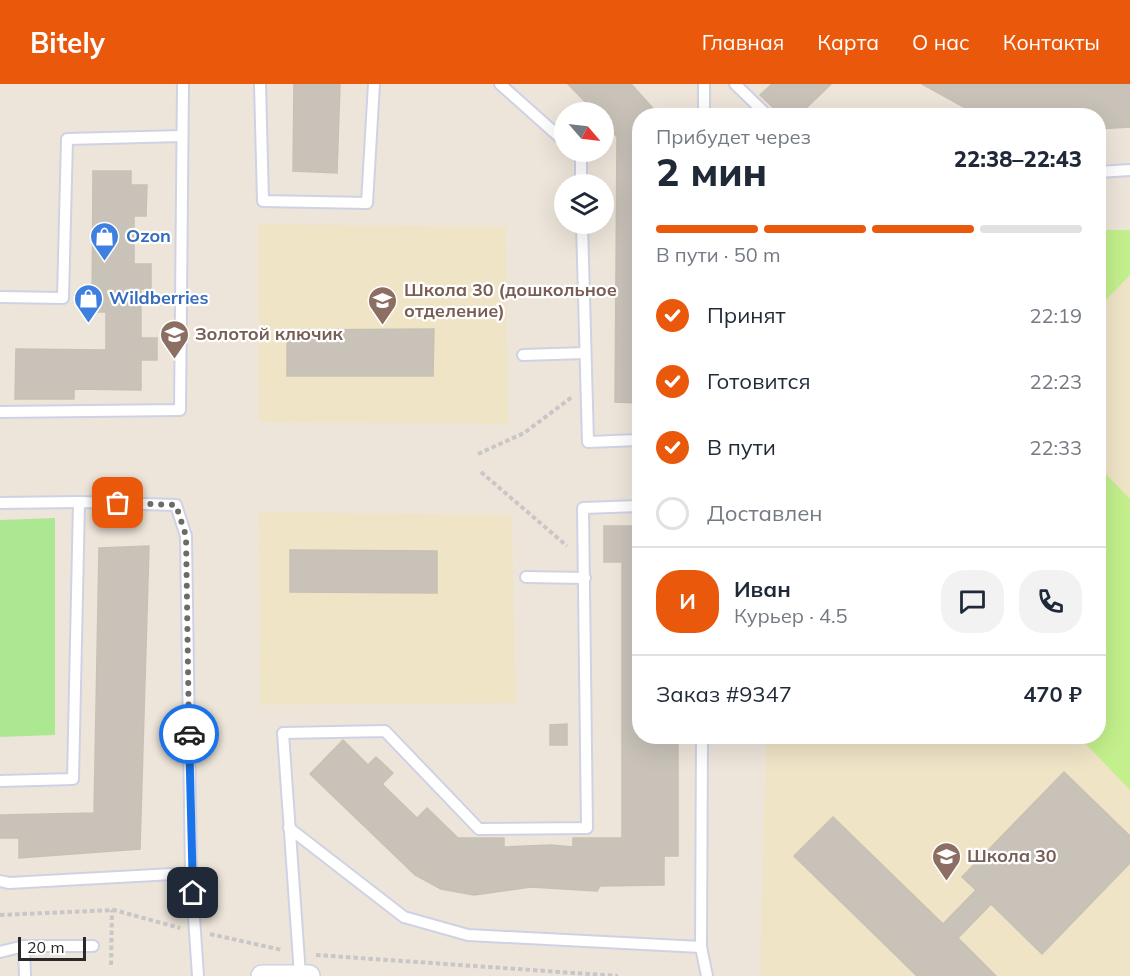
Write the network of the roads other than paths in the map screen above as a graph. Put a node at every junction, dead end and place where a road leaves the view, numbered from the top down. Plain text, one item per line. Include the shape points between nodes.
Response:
1 (183, 84) edge
2 (260, 84) edge
3 (374, 84) edge
4 (500, 84) edge
5 (704, 84) edge
6 (735, 84) edge
7 (704, 108) edge
8 (760, 108) edge
9 (554, 132) edge
10 (182, 136) junction
11 (1130, 170) edge
12 (1106, 172) edge
13 (582, 234) edge
14 (0, 297) edge
15 (585, 353) junction
16 (523, 355) dead end
17 (0, 412) edge
18 (632, 440) edge
19 (79, 502) junction
20 (0, 503) edge
21 (632, 506) edge
22 (526, 578) dead end
23 (585, 578) junction
24 (702, 744) edge
25 (0, 781) edge
26 (289, 828) junction
27 (191, 873) junction
28 (0, 882) edge
29 (24, 946) junction
30 (93, 946) dead end
31 (701, 947) junction
32 (0, 952) edge
33 (25, 976) edge
34 (198, 976) edge
35 (262, 976) edge
36 (304, 976) edge
37 (707, 976) edge

1 - 10 lane
2 - 3 lane via 263,201 367,203
4 - 9 lane
5 - 7 lane
6 - 8 lane
10 - 14 lane via 67,139 63,298
10 - 17 lane via 180,410
11 - 12 lane
13 - 15 lane
15 - 16 lane
15 - 18 lane via 588,442
19 - 20 lane
19 - 25 lane via 73,779
19 - 27 lane via 176,505 186,536
21 - 23 lane via 583,508
22 - 23 lane
23 - 26 lane via 587,828 479,829 385,731 283,733
24 - 31 lane
26 - 31 lane via 404,917 468,935
26 - 36 lane via 298,953
27 - 28 lane
27 - 34 lane
29 - 30 lane
29 - 32 lane
29 - 33 lane
31 - 37 lane
35 - 36 street

